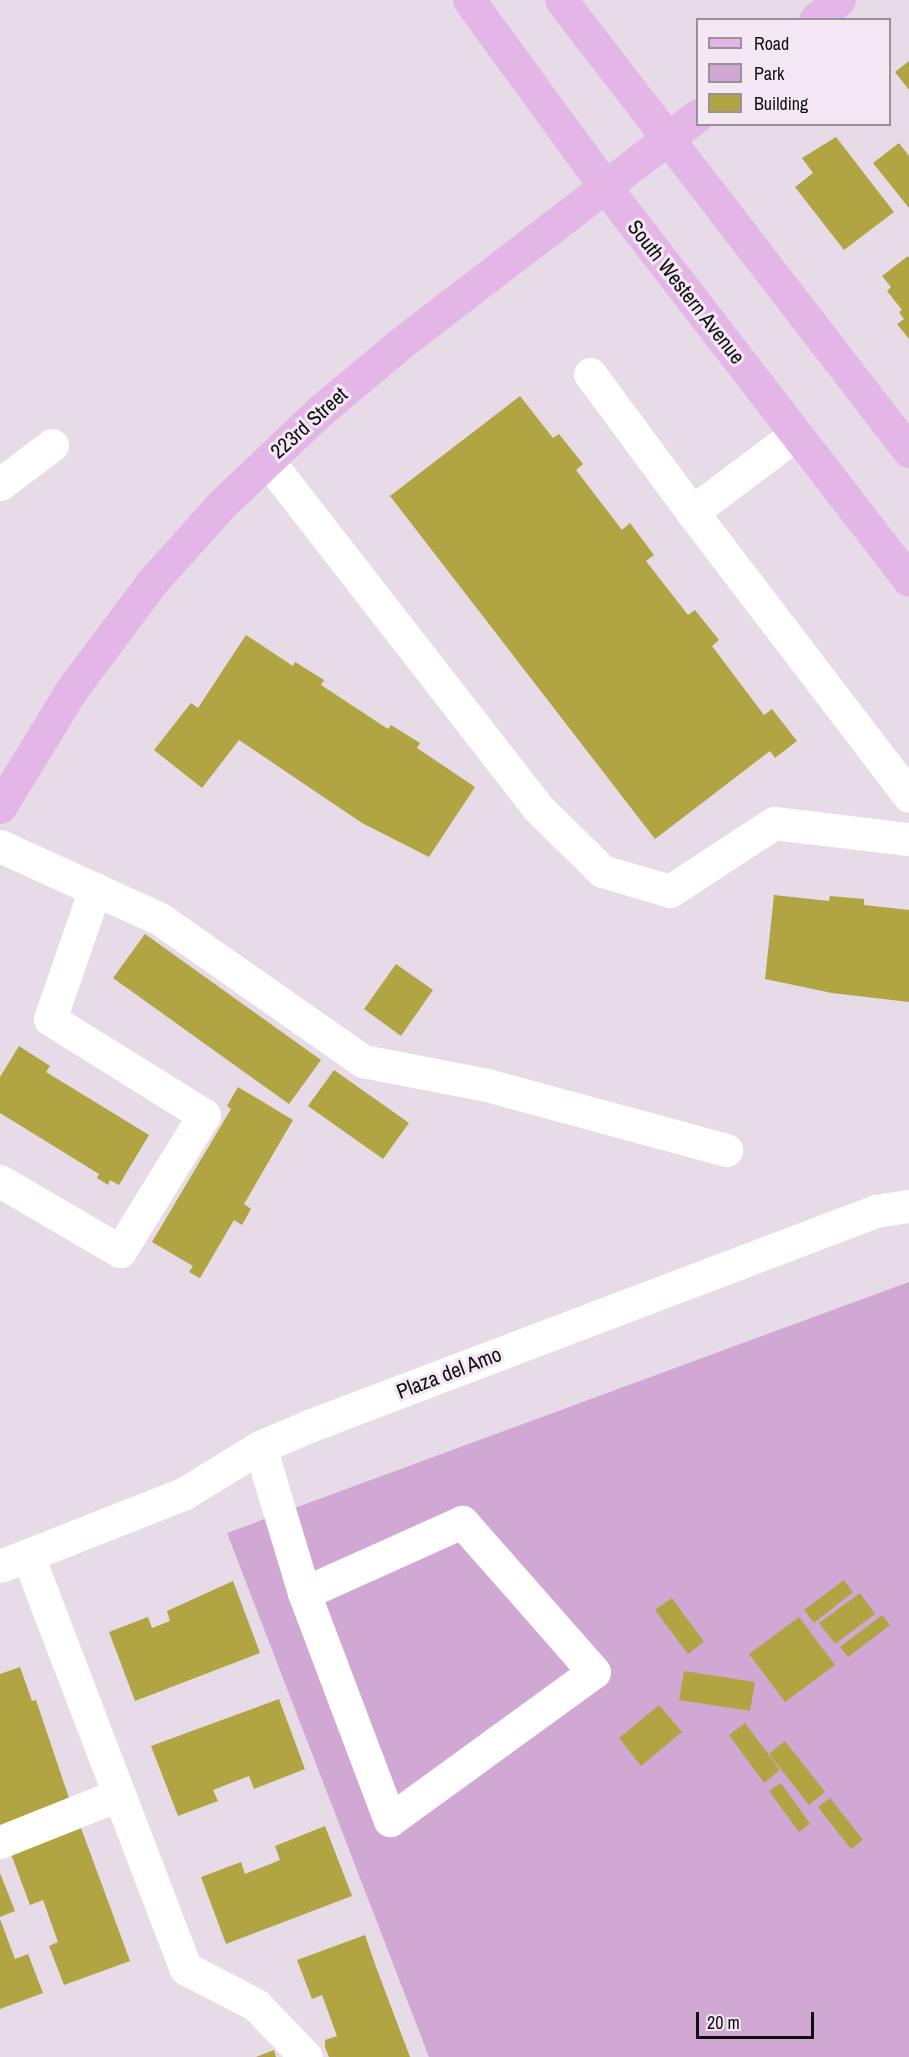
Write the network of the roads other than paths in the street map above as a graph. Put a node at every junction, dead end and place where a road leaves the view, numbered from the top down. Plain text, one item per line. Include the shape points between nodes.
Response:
1 (469, 0) edge
2 (561, 0) edge
3 (839, 0) edge
4 (817, 18) edge
5 (696, 117) edge
6 (668, 139) junction
7 (606, 188) junction
8 (590, 374) dead end
9 (796, 434) junction
10 (52, 446) dead end
11 (909, 451) edge
12 (268, 461) junction
13 (0, 484) edge
14 (692, 512) junction
15 (909, 580) edge
16 (909, 796) edge
17 (0, 807) edge
18 (909, 839) edge
19 (0, 846) edge
20 (95, 889) junction
21 (726, 1150) dead end
22 (0, 1182) edge
23 (909, 1206) edge
24 (260, 1448) junction
25 (14, 1561) edge
26 (304, 1593) junction
27 (118, 1796) junction
28 (0, 1842) edge
29 (306, 2057) edge

1 - 7 main road, South Western Avenue
2 - 6 main road
3 - 4 main road
5 - 6 main road, 223rd Street
6 - 7 main road, 223rd Street
6 - 11 main road
7 - 9 main road, South Western Avenue
7 - 12 main road, 223rd Street via 401,343
8 - 14 street
9 - 14 street
9 - 15 main road, South Western Avenue
10 - 13 street
12 - 17 main road, 223rd Street via 223,503 152,582 72,689
12 - 18 street via 538,808 602,871 670,891 774,823
14 - 16 street
19 - 20 street
20 - 21 street via 160,919 363,1061 487,1085
20 - 22 street via 50,1019 204,1115 120,1251
23 - 24 street, Plaza del Amo via 876,1211
24 - 25 street, Plaza del Amo via 183,1494
24 - 26 street
25 - 27 street
26 - 26 street via 390,1820 594,1672 462,1522
27 - 28 street
27 - 29 street via 185,1968 256,2005

